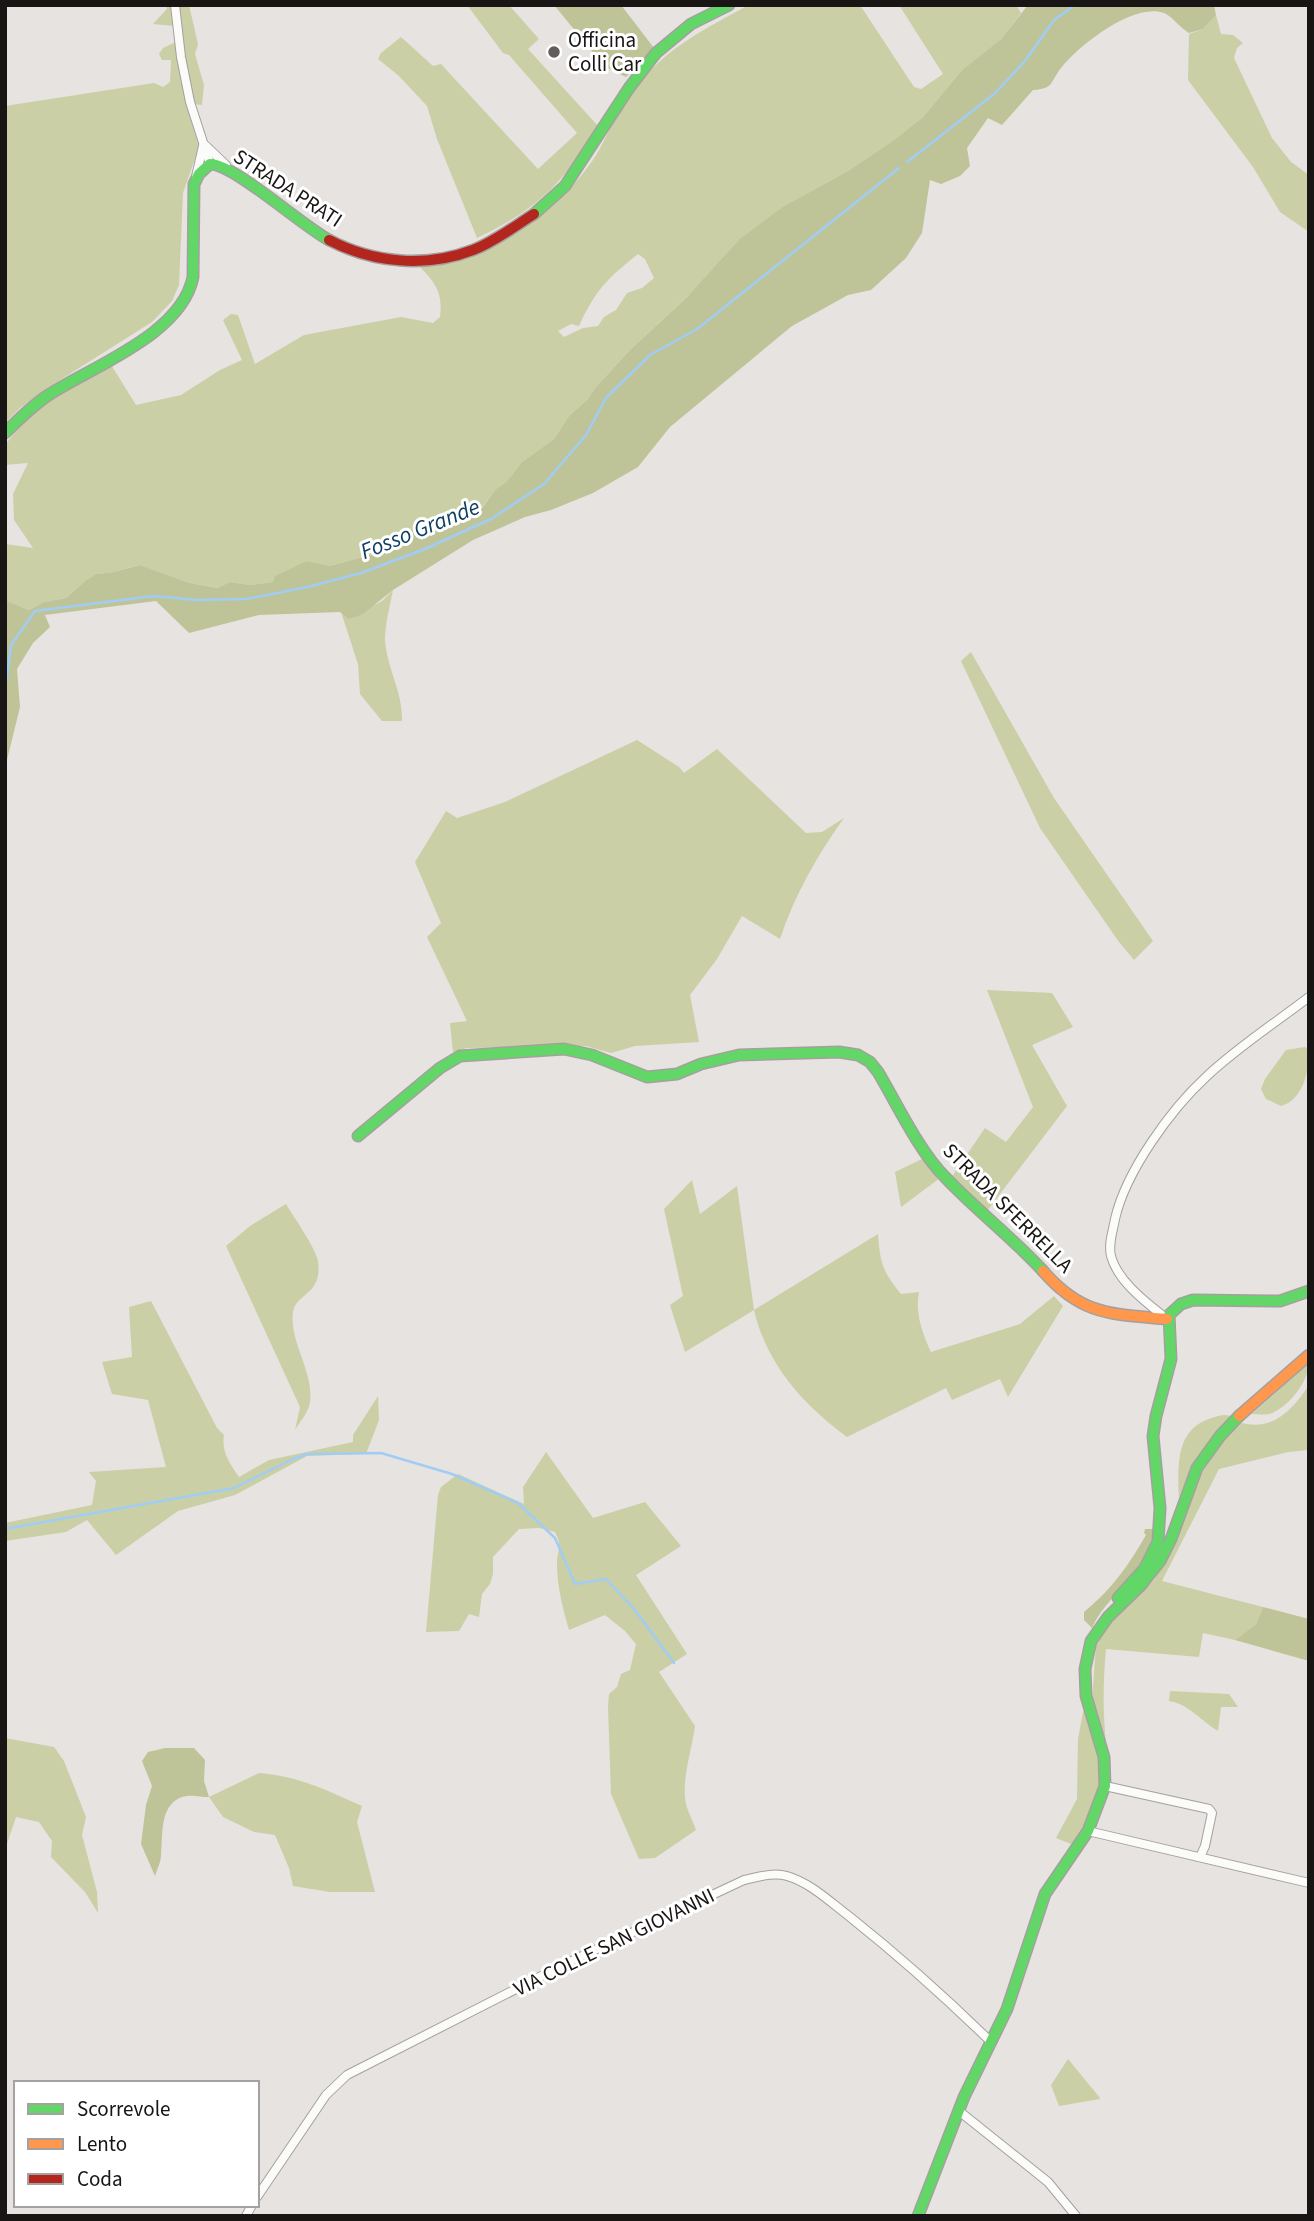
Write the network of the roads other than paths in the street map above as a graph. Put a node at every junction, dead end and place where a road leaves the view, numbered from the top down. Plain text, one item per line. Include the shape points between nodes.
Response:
1 (174, 5) edge
2 (729, 5) edge
3 (203, 143) junction
4 (211, 164) junction
5 (232, 171) junction
6 (196, 178) junction
7 (5, 433) edge
8 (1309, 997) edge
9 (358, 1136) dead end
10 (1309, 1291) edge
11 (1167, 1319) junction
12 (1309, 1355) edge
13 (1102, 1622) junction
14 (1105, 1786) junction
15 (1088, 1831) junction
16 (1200, 1857) junction
17 (1309, 1883) edge
18 (991, 2042) junction
19 (959, 2110) junction
20 (259, 2194) edge
21 (918, 2216) edge
22 (1076, 2216) edge

1 - 3 street via 185,79
2 - 5 street, STRADA PRATI via 693,22 646,63 559,193 533,216 474,249 410,261 355,252 311,228
3 - 4 street
3 - 5 street
3 - 6 street
4 - 5 street, STRADA PRATI
4 - 6 street, STRADA PRATI
6 - 7 street via 192,276 180,306 163,326 76,377
8 - 11 street via 1198,1085 1129,1180 1110,1242 1112,1260 1139,1295
9 - 11 street, STRADA SFERRELLA via 460,1056 564,1049 647,1077 677,1074 739,1055 858,1055 878,1072 945,1178 1055,1285 1078,1303 1108,1314
10 - 11 street via 1273,1302 1193,1300 1180,1303
11 - 13 street via 1171,1355 1153,1437 1160,1534 1152,1560 1106,1609
12 - 13 street via 1219,1437 1197,1468 1160,1561
13 - 14 street via 1089,1646 1085,1682 1088,1709 1102,1749
14 - 15 street
14 - 16 street via 1209,1809 1212,1813
15 - 16 street
15 - 18 street via 1045,1894 1007,2009
16 - 17 street
18 - 19 street
18 - 20 street, VIA COLLE SAN GIOVANNI via 920,1975 820,1894 785,1876 769,1874 744,1880 565,1964 347,2075 326,2095
19 - 21 street
19 - 22 street via 1048,2182

